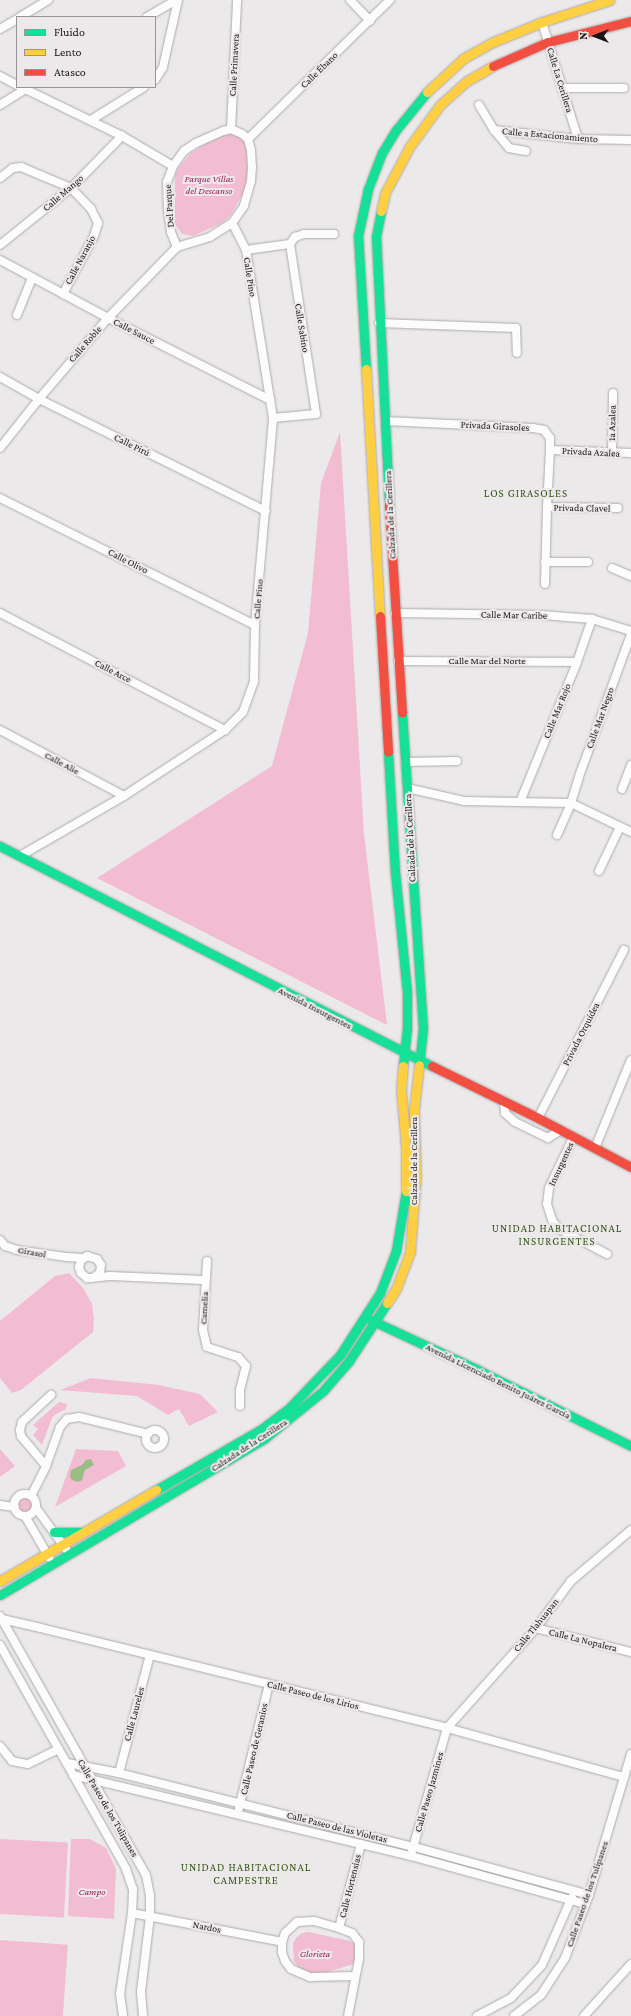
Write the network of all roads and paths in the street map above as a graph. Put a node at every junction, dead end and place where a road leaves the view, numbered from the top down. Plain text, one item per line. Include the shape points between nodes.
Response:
1 (48, 0) edge
2 (177, 0) edge
3 (237, 0) edge
4 (350, 0) edge
5 (390, 0) edge
6 (610, 0) edge
7 (22, 16) edge
8 (149, 16) edge
9 (16, 20) edge
10 (370, 21) junction
11 (631, 21) edge
12 (542, 22) junction
13 (0, 29) edge
14 (548, 42) junction
15 (0, 76) edge
16 (156, 78) edge
17 (16, 84) edge
18 (26, 88) edge
19 (142, 88) edge
20 (563, 88) junction
21 (624, 88) dead end
22 (0, 105) edge
23 (479, 105) dead end
24 (91, 120) junction
25 (231, 130) junction
26 (494, 130) junction
27 (122, 136) junction
28 (248, 139) junction
29 (578, 139) junction
30 (630, 140) edge
31 (526, 151) dead end
32 (173, 166) junction
33 (0, 178) edge
34 (71, 188) junction
35 (232, 223) junction
36 (334, 234) dead end
37 (290, 244) junction
38 (0, 245) edge
39 (177, 247) junction
40 (246, 250) junction
41 (0, 260) edge
42 (32, 278) junction
43 (63, 294) junction
44 (17, 315) dead end
45 (108, 318) junction
46 (379, 324) junction
47 (517, 353) dead end
48 (0, 377) edge
49 (613, 393) dead end
50 (38, 399) junction
51 (270, 400) junction
52 (273, 418) junction
53 (385, 421) junction
54 (0, 448) edge
55 (550, 450) junction
56 (612, 453) junction
57 (631, 453) edge
58 (0, 498) edge
59 (547, 507) junction
60 (618, 508) dead end
61 (266, 511) junction
62 (545, 562) junction
63 (588, 562) dead end
64 (612, 568) dead end
65 (631, 576) edge
66 (545, 584) dead end
67 (0, 613) edge
68 (395, 613) junction
69 (592, 619) junction
70 (255, 625) junction
71 (631, 631) edge
72 (631, 634) edge
73 (398, 661) junction
74 (577, 662) junction
75 (0, 730) edge
76 (225, 730) junction
77 (457, 760) dead end
78 (405, 762) junction
79 (631, 765) edge
80 (407, 788) junction
81 (622, 789) dead end
82 (124, 796) junction
83 (520, 802) junction
84 (571, 803) junction
85 (620, 827) junction
86 (631, 832) edge
87 (557, 835) dead end
88 (0, 846) edge
89 (20, 856) junction
90 (599, 871) dead end
91 (624, 950) dead end
92 (404, 1053) junction
93 (421, 1060) junction
94 (631, 1060) edge
95 (504, 1102) junction
96 (538, 1118) junction
97 (559, 1130) junction
98 (573, 1138) junction
99 (595, 1148) junction
100 (631, 1167) edge
101 (0, 1240) edge
102 (607, 1254) dead end
103 (66, 1257) junction
104 (84, 1258) junction
105 (207, 1261) dead end
106 (79, 1267) junction
107 (101, 1269) junction
108 (109, 1276) junction
109 (94, 1277) junction
110 (205, 1280) junction
111 (365, 1317) junction
112 (376, 1323) junction
113 (340, 1355) junction
114 (349, 1361) junction
115 (50, 1395) dead end
116 (240, 1406) dead end
117 (148, 1434) dead end
118 (631, 1446) edge
119 (46, 1466) junction
120 (31, 1496) junction
121 (0, 1505) edge
122 (14, 1507) junction
123 (36, 1508) junction
124 (25, 1516) junction
125 (631, 1530) edge
126 (54, 1532) junction
127 (81, 1532) junction
128 (62, 1544) junction
129 (46, 1553) junction
130 (70, 1555) junction
131 (53, 1565) junction
132 (0, 1581) edge
133 (0, 1595) edge
134 (1, 1619) edge
135 (536, 1628) junction
136 (0, 1645) edge
137 (631, 1652) edge
138 (150, 1655) junction
139 (269, 1684) junction
140 (447, 1728) junction
141 (0, 1746) edge
142 (59, 1749) junction
143 (631, 1754) edge
144 (67, 1763) junction
145 (84, 1766) junction
146 (119, 1773) junction
147 (73, 1775) junction
148 (90, 1777) junction
149 (624, 1777) junction
150 (241, 1804) junction
151 (238, 1813) junction
152 (361, 1844) junction
153 (414, 1846) junction
154 (411, 1856) junction
155 (574, 1890) junction
156 (589, 1894) junction
157 (570, 1900) junction
158 (585, 1904) junction
159 (132, 1913) junction
160 (150, 1916) junction
161 (339, 1928) junction
162 (282, 1942) junction
163 (631, 1964) edge
164 (355, 1976) junction
165 (123, 2016) edge
166 (143, 2016) edge
167 (348, 2016) edge
168 (477, 2016) edge
169 (514, 2016) edge
170 (584, 2016) edge

1 - 7 street
2 - 8 street
2 - 16 street via 163,67
3 - 25 street, Calle Primavera
4 - 10 street
5 - 10 street, Calle Ébano
6 - 12 street, Calzada de la Cerillera
9 - 13 street
10 - 28 street, Calle Ébano
11 - 14 street, Calzada de la Cerillera
12 - 14 street, Calle La Cerillera
12 - 92 street, Calzada de la Cerillera via 493,42 464,58 432,86 411,110 382,153 368,189 358,236 395,872 407,992
14 - 20 street, Calle La Cerillera
14 - 46 street, Calzada de la Cerillera via 500,62 467,81 440,105 410,146 385,193 376,236
15 - 17 street
18 - 22 street
18 - 24 street
19 - 24 street
20 - 21 street
20 - 29 street, Calle La Cerillera
23 - 26 street, Calle a Estacionamiento
24 - 27 street
25 - 28 street
25 - 32 street, Del Parque via 223,130 196,143 184,151
26 - 29 street, Calle a Estacionamiento
26 - 31 street, Calle a Estacionamiento via 509,148
27 - 32 street
27 - 34 street, Calle Mango
28 - 35 street via 252,167 251,182 244,206
29 - 30 street, Calle a Estacionamiento
32 - 39 street, Del Parque via 166,182 171,232
33 - 34 street via 13,168 21,167
34 - 38 street, Calle Mango
34 - 43 street, Calle Naranjo via 90,209 98,223 94,236
35 - 39 street via 210,237
35 - 40 street, Calle Pino
36 - 37 street via 304,234 295,237
37 - 40 street
37 - 52 street, Calle Sabino via 316,414
39 - 45 street, Calle Roble
40 - 51 street, Calle Pino
41 - 42 street, Calle Sauce
42 - 43 street, Calle Sauce
42 - 44 street
43 - 45 street, Calle Sauce
45 - 50 street, Calle Roble
45 - 51 street, Calle Sauce
46 - 47 street via 516,328
46 - 53 street, Calzada de la Cerillera
48 - 50 street, Calle Pirú
49 - 56 street, 1a Azalea
50 - 54 street, Calle Roble
50 - 61 street, Calle Pirú
51 - 52 street, Calle Pino
52 - 61 street, Calle Pino
53 - 55 street, Privada Girasoles via 533,428 544,430 550,438
53 - 68 street, Calzada de la Cerillera
55 - 56 street, Privada Azalea
55 - 59 street, Privada Girasoles
56 - 57 street, Privada Azalea
58 - 70 street, Calle Olivo
59 - 60 street, Privada Clavel
59 - 62 street, Privada Girasoles
61 - 70 street, Calle Pino
62 - 63 street
62 - 66 street, Privada Girasoles
64 - 65 street
67 - 76 street, Calle Arce
68 - 69 street, Calle Mar Caribe via 542,615
68 - 73 street, Calzada de la Cerillera
69 - 71 street, Calle Mar Caribe
69 - 74 street, Calle Mar Rojo
70 - 76 street, Calle Pino via 254,681 243,712
72 - 84 street, Calle Mar Negro
73 - 74 street, Calle Mar del Norte
73 - 78 street, Calzada de la Cerillera
74 - 83 street, Calle Mar Rojo
75 - 82 street, Calle Alie
76 - 82 street, Calle Pino
77 - 78 street
78 - 80 street, Calzada de la Cerillera
79 - 81 street
80 - 83 street via 464,801
80 - 93 street, Calzada de la Cerillera via 423,1028
82 - 89 street, Calle Pino
83 - 84 street
84 - 85 street
84 - 87 street, Calle Mar Negro
85 - 86 street
85 - 90 street
88 - 89 street, Avenida Insurgentes
89 - 92 street, Avenida Insurgentes
91 - 96 street, Privada Orquídea
92 - 93 street, Avenida Insurgentes
92 - 111 street, Calzada de la Cerillera via 401,1089 406,1148 406,1192 396,1251 380,1293
93 - 95 street, Avenida Insurgentes
93 - 112 street, Calzada de la Cerillera via 414,1110 416,1178 410,1252 396,1289
94 - 99 street
95 - 96 street, Avenida Insurgentes
95 - 97 street via 505,1113 515,1122 548,1138
96 - 97 street, Avenida Insurgentes
97 - 98 street, Avenida Insurgentes
98 - 99 street, Avenida Insurgentes
98 - 102 street, Insurgentes via 549,1188 547,1204 553,1222 561,1230
99 - 100 street, Avenida Insurgentes
101 - 103 street, Girasol via 5,1246 17,1250
103 - 104 street, Girasol
103 - 106 street
104 - 106 street
104 - 107 street via 91,1256 97,1259
105 - 110 street, Camelia
106 - 109 street via 83,1276
107 - 108 street
107 - 109 street
108 - 109 street, Camelia
108 - 110 street, Camelia
110 - 116 street, Camelia via 203,1330 207,1347 238,1358 246,1366 240,1390
111 - 112 street, Avenida Licenciado Benito Juárez García
111 - 113 street, Calzada de la Cerillera
112 - 114 street, Calzada de la Cerillera
112 - 118 street, Avenida Licenciado Benito Juárez García
113 - 114 street
113 - 127 street, Calzada de la Cerillera via 290,1407 260,1430
114 - 130 street, Calzada de la Cerillera via 323,1391 265,1438
115 - 119 street via 22,1422 20,1430 21,1436
117 - 119 street via 79,1417 67,1419 60,1428
119 - 120 street
120 - 122 street via 24,1494 18,1497
120 - 123 street
121 - 122 street
122 - 124 street via 18,1513
123 - 124 street via 30,1515
123 - 126 street
124 - 129 street
125 - 135 street, Calle Tlahuapan via 571,1581
126 - 127 street
126 - 128 street
127 - 128 street, Calzada de la Cerillera
128 - 129 street, Calzada de la Cerillera
128 - 130 street
129 - 131 street
129 - 132 street, Calzada de la Cerillera
130 - 131 street, Calzada de la Cerillera
131 - 133 street, Calzada de la Cerillera
134 - 138 street, Calle Paseo de los Lirios
134 - 145 street, Calle Paseo de los Tulipanes
135 - 137 street, Calle La Nopalera
135 - 140 street, Calle Tlahuapan
136 - 142 street, Calle Paseo de los Tulipanes
138 - 139 street, Calle Paseo de los Lirios
138 - 146 street, Calle Laureles
139 - 140 street, Calle Paseo de los Lirios
139 - 150 street, Calle Paseo de Geranios
140 - 149 street, Calle Paseo de los Lirios
140 - 153 street, Calle Paseo Jazmines
141 - 142 street via 12,1761 28,1764
142 - 144 street, Calle Paseo de los Tulipanes
143 - 149 street, Calle Paseo de los Tulipanes
144 - 145 street, Calle Paseo de las Violetas
144 - 147 street, Calle Paseo de los Tulipanes
145 - 146 street, Calle Paseo de las Violetas
145 - 148 street, Calle Paseo de los Tulipanes
146 - 150 street, Calle Paseo de las Violetas
147 - 148 street, Calle Paseo de las Violetas
147 - 159 street, Calle Paseo de los Tulipanes via 126,1869 133,1889
148 - 151 street, Calle Paseo de las Violetas
148 - 160 street, Calle Paseo de los Tulipanes via 146,1875
149 - 156 street, Calle Paseo de los Tulipanes
150 - 151 street, Calle Paseo de Geranios
150 - 153 street, Calle Paseo de las Violetas
151 - 152 street, Calle Paseo de las Violetas
152 - 154 street, Calle Paseo de las Violetas
152 - 161 street, Calle Hortensias
153 - 154 street, Calle Paseo Jazmines
153 - 155 street, Calle Paseo de las Violetas
154 - 157 street, Calle Paseo de las Violetas
155 - 156 street, Calle Paseo de las Violetas
155 - 157 street, Calle Paseo de los Tulipanes
156 - 158 street, Calle Paseo de los Tulipanes
157 - 158 street, Calle Paseo de las Violetas
157 - 168 street, Calle Paseo de los Tulipanes via 542,1965 511,1998
158 - 169 street, Calle Paseo de los Tulipanes via 565,1958 541,1995
159 - 160 street, Nardos
159 - 165 street, Calle Paseo de los Tulipanes via 120,1994
160 - 162 street, Nardos
160 - 166 street, Calle Paseo de los Tulipanes via 141,1992
161 - 162 street via 314,1921 297,1922 285,1934
161 - 164 street via 352,1933 359,1942
162 - 164 street via 285,1962 300,1974
163 - 170 street
164 - 167 street

